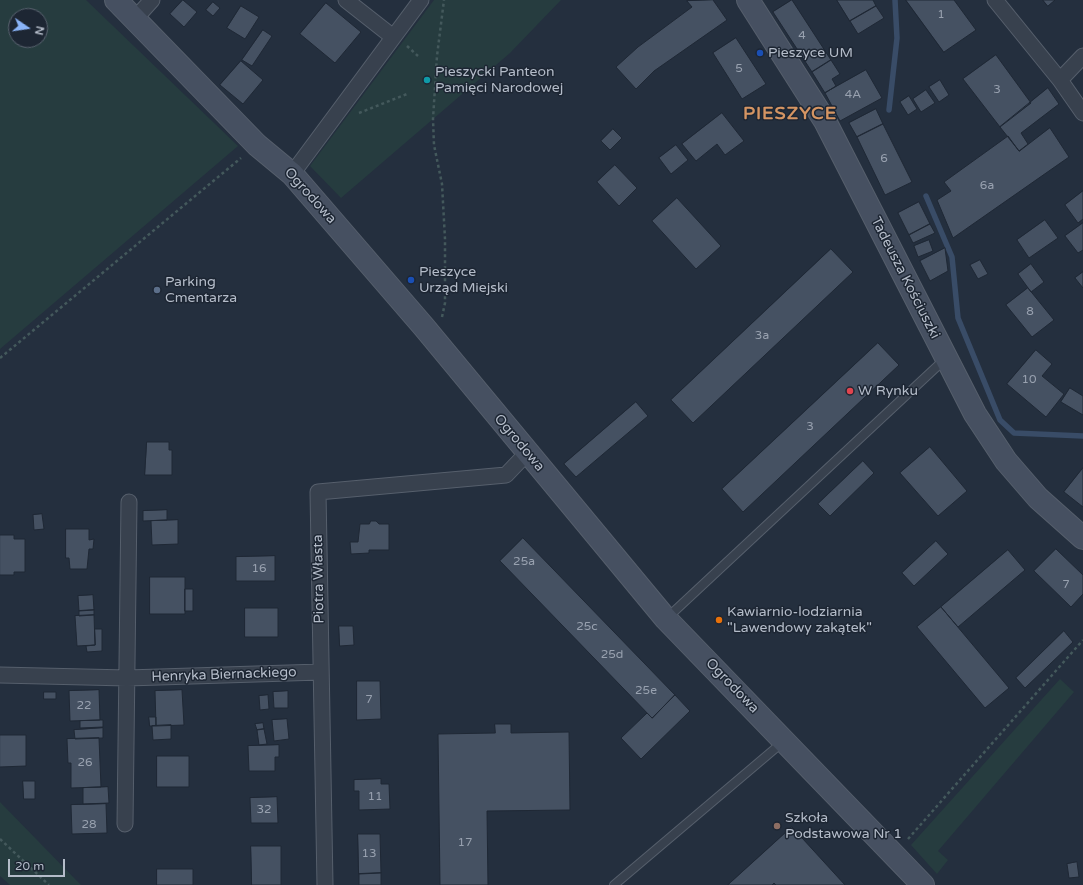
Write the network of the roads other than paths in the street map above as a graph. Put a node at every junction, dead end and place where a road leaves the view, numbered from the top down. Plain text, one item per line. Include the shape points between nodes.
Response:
1 (116, 0) edge
2 (152, 0) edge
3 (346, 0) edge
4 (421, 0) edge
5 (748, 0) edge
6 (995, 0) edge
7 (134, 20) junction
8 (393, 37) junction
9 (1083, 56) edge
10 (1060, 80) junction
11 (1083, 113) edge
12 (292, 174) junction
13 (946, 358) junction
14 (527, 453) junction
15 (129, 502) dead end
16 (1083, 538) edge
17 (666, 619) junction
18 (321, 672) junction
19 (0, 675) edge
20 (127, 678) junction
21 (784, 740) junction
22 (125, 824) dead end
23 (325, 885) edge
24 (614, 885) edge
25 (923, 885) edge

1 - 7 street, Ogrodowa
2 - 7 street
3 - 8 street
4 - 8 street
5 - 13 street, Tadeusza Kościuszki via 825,120
6 - 10 street
7 - 12 street, Ogrodowa via 256,145
8 - 12 street
9 - 10 street
10 - 11 street
12 - 14 street, Ogrodowa via 424,327
13 - 16 street, Tadeusza Kościuszki via 975,414 1006,461 1038,498
13 - 17 lane
14 - 17 street, Ogrodowa
14 - 18 street, Piotra Własta via 506,474 318,492
15 - 20 street
17 - 21 street, Ogrodowa
18 - 20 street, Henryka Biernackiego
18 - 23 street, Piotra Własta
19 - 20 street, Henryka Biernackiego
20 - 22 street
21 - 24 lane
21 - 25 street, Ogrodowa

